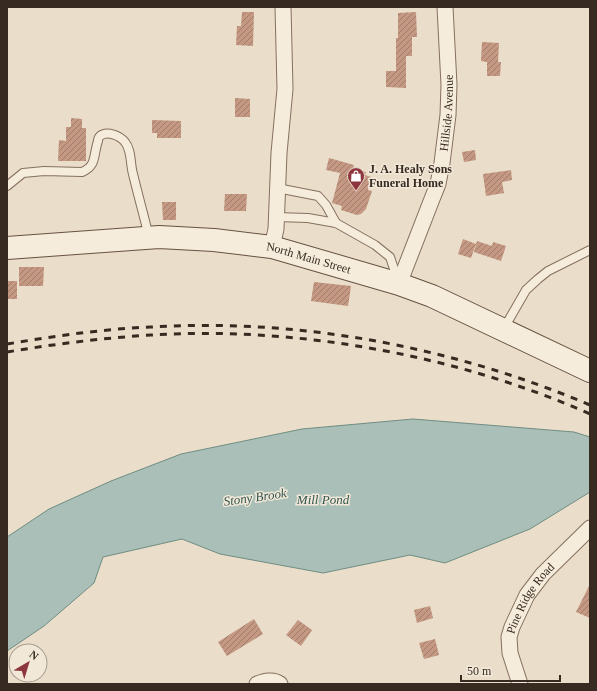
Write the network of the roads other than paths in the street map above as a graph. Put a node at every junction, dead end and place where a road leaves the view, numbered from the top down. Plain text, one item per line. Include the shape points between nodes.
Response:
1 (283, 7) edge
2 (445, 7) edge
3 (7, 186) edge
4 (277, 188) junction
5 (276, 216) junction
6 (336, 223) junction
7 (150, 238) junction
8 (272, 247) junction
9 (7, 248) edge
10 (590, 250) edge
11 (399, 284) junction
12 (506, 331) junction
13 (590, 371) edge
14 (590, 528) edge
15 (257, 684) edge
16 (280, 684) edge
17 (520, 684) edge

1 - 4 street via 285,89
2 - 11 street, Hillside Avenue via 449,85 442,163 438,184
3 - 7 lane via 23,173 88,170 93,164 99,137 105,133 113,134 125,142 129,151 132,172
4 - 5 street
4 - 6 lane via 318,196
5 - 6 lane
5 - 8 street
6 - 11 lane via 375,245 390,257
7 - 8 main road, North Main Street via 214,240
7 - 9 main road, North Main Street
8 - 11 main road, North Main Street
10 - 12 lane via 548,271 526,290
11 - 12 main road, North Main Street via 432,296
12 - 13 main road, North Main Street
14 - 17 street, Pine Ridge Road via 543,574 527,595 512,627 509,637 510,653
15 - 16 street via 271,680

